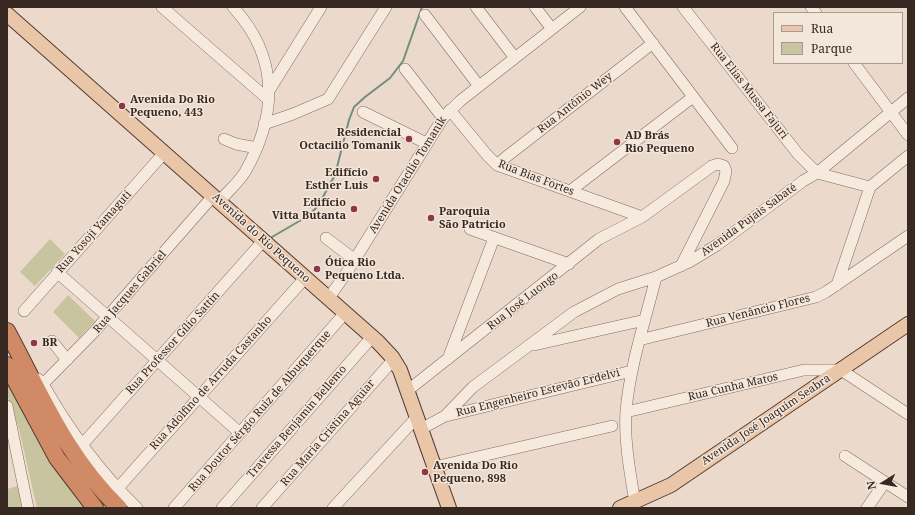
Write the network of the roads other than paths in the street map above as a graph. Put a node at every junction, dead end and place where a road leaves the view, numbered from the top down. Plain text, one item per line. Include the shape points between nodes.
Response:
1 (162, 7) edge
2 (321, 7) edge
3 (386, 7) edge
4 (476, 7) edge
5 (535, 7) edge
6 (625, 7) edge
7 (683, 7) edge
8 (238, 9) edge
9 (574, 9) edge
10 (7, 14) edge
11 (425, 15) dead end
12 (552, 29) junction
13 (653, 43) junction
14 (515, 58) junction
15 (855, 64) edge
16 (405, 69) dead end
17 (479, 86) junction
18 (270, 94) junction
19 (693, 97) junction
20 (908, 98) edge
21 (891, 111) junction
22 (363, 112) dead end
23 (447, 114) junction
24 (264, 124) junction
25 (908, 135) edge
26 (224, 138) dead end
27 (426, 143) junction
28 (257, 148) junction
29 (732, 148) dead end
30 (164, 153) junction
31 (908, 156) edge
32 (497, 165) junction
33 (817, 173) junction
34 (870, 187) junction
35 (570, 191) junction
36 (216, 199) junction
37 (642, 217) junction
38 (470, 229) dead end
39 (908, 236) edge
40 (326, 238) dead end
41 (494, 238) junction
42 (263, 241) junction
43 (355, 260) junction
44 (569, 264) junction
45 (681, 266) junction
46 (58, 272) junction
47 (656, 277) junction
48 (305, 278) junction
49 (837, 285) junction
50 (328, 299) junction
51 (24, 311) dead end
52 (345, 313) junction
53 (108, 316) junction
54 (645, 320) junction
55 (908, 324) edge
56 (7, 331) edge
57 (372, 337) junction
58 (639, 340) junction
59 (52, 341) dead end
60 (530, 346) junction
61 (394, 359) junction
62 (448, 359) junction
63 (68, 360) junction
64 (158, 360) junction
65 (7, 366) edge
66 (27, 368) junction
67 (841, 370) junction
68 (632, 371) junction
69 (43, 384) junction
70 (408, 391) junction
71 (199, 397) junction
72 (7, 406) edge
73 (626, 412) junction
74 (908, 414) edge
75 (445, 416) junction
76 (419, 423) junction
77 (612, 426) dead end
78 (240, 433) junction
79 (82, 446) junction
80 (845, 456) dead end
81 (434, 467) junction
82 (885, 482) junction
83 (118, 488) junction
84 (908, 497) edge
85 (635, 502) junction
86 (28, 508) edge
87 (95, 508) edge
88 (119, 508) edge
89 (137, 508) edge
90 (174, 508) edge
91 (222, 508) edge
92 (262, 508) edge
93 (332, 508) edge
94 (449, 508) edge
95 (620, 508) edge
96 (867, 508) edge

1 - 18 street
2 - 18 street
3 - 24 street via 328,99
4 - 14 street
5 - 12 street
6 - 13 street
7 - 33 street, Rua Elias Mussa Fajuri via 798,154
8 - 18 street via 257,41 267,71
9 - 12 street, Avenida Otacílio Tomanik
10 - 30 main road, Avenida do Rio Pequeno
11 - 17 street
12 - 14 street, Avenida Otacílio Tomanik
13 - 19 street
13 - 32 street, Rua Antônio Wey
14 - 17 street, Avenida Otacílio Tomanik
15 - 21 street
16 - 23 street, Rua Bias Fortes
17 - 23 street, Avenida Otacílio Tomanik
18 - 24 street, Rua Jacques Gabriel
19 - 29 street
19 - 35 street
20 - 21 street, Avenida Pujais Sabaté
21 - 25 street
21 - 33 street, Avenida Pujais Sabaté
22 - 27 street
23 - 27 street, Avenida Otacílio Tomanik
23 - 32 street, Rua Bias Fortes
24 - 28 street, Rua Jacques Gabriel
26 - 28 street via 236,144
27 - 43 street, Avenida Otacílio Tomanik
28 - 36 street, Rua Jacques Gabriel via 244,173
30 - 36 main road, Avenida do Rio Pequeno
30 - 46 street, Rua Yosoji Yamaguti
31 - 34 street
32 - 35 street, Rua Bias Fortes
33 - 34 street
33 - 45 street, Avenida Pujais Sabaté via 716,245
34 - 49 street
35 - 37 street, Rua Bias Fortes
36 - 42 main road, Avenida do Rio Pequeno
36 - 53 street, Rua Jacques Gabriel
37 - 44 street, Rua José Luongo via 599,239
37 - 45 street, Rua José Luongo via 712,166 724,166 724,182
38 - 41 street
39 - 49 street, Rua Venâncio Flores
40 - 43 street
41 - 44 street
41 - 62 street
42 - 48 main road, Avenida do Rio Pequeno
42 - 64 street, Rua Professor Gílio Sattin
43 - 50 street, Avenida Otacílio Tomanik
44 - 62 street, Rua José Luongo
45 - 47 street, Avenida Pujais Sabaté
46 - 51 street, Rua Yosoji Yamaguti
46 - 53 street
47 - 54 street
47 - 60 street, Avenida Pujais Sabaté via 618,289 591,302
48 - 50 main road, Avenida do Rio Pequeno
48 - 71 street, Rua Adolfino de Arruda Castanho
49 - 58 street, Rua Venâncio Flores via 803,301
50 - 52 main road, Avenida do Rio Pequeno
52 - 57 main road, Avenida do Rio Pequeno
52 - 78 street, Rua Doutor Sérgio Ruiz de Albuquerque
53 - 63 street, Rua Jacques Gabriel
53 - 64 street
54 - 58 street
54 - 60 street
55 - 67 main road, Avenida José Joaquim Seabra
56 - 66 highway
57 - 61 main road, Avenida do Rio Pequeno
57 - 91 street, Travessa Benjamin Bellemo
58 - 68 street
59 - 63 street
60 - 75 street, Avenida Pujais Sabaté via 473,387
61 - 70 main road, Avenida do Rio Pequeno
61 - 92 street, Rua Maria Cristina Aguiar
62 - 70 street, Rua José Luongo
63 - 69 street, Rua Jacques Gabriel
64 - 71 street
64 - 79 street, Rua Professor Gílio Sattin
65 - 87 highway via 56,458
66 - 69 street
66 - 88 highway via 68,446 103,493
67 - 73 street, Rua Cunha Matos via 804,370
67 - 74 street
67 - 85 main road, Avenida José Joaquim Seabra via 670,485
68 - 73 street
68 - 75 street, Rua Engenheiro Estevão Erdelvi
69 - 79 street
70 - 76 main road, Avenida do Rio Pequeno
71 - 78 street
71 - 83 street, Rua Adolfino de Arruda Castanho
72 - 86 street
73 - 85 street
75 - 76 street, Avenida Pujais Sabaté
76 - 81 main road, Avenida do Rio Pequeno
76 - 93 street, Avenida Pujais Sabaté
77 - 81 street
78 - 90 street, Rua Doutor Sérgio Ruiz de Albuquerque
79 - 83 street
80 - 82 street
81 - 94 main road, Avenida do Rio Pequeno
82 - 84 street
82 - 96 street
83 - 89 street
85 - 95 main road, Avenida José Joaquim Seabra

